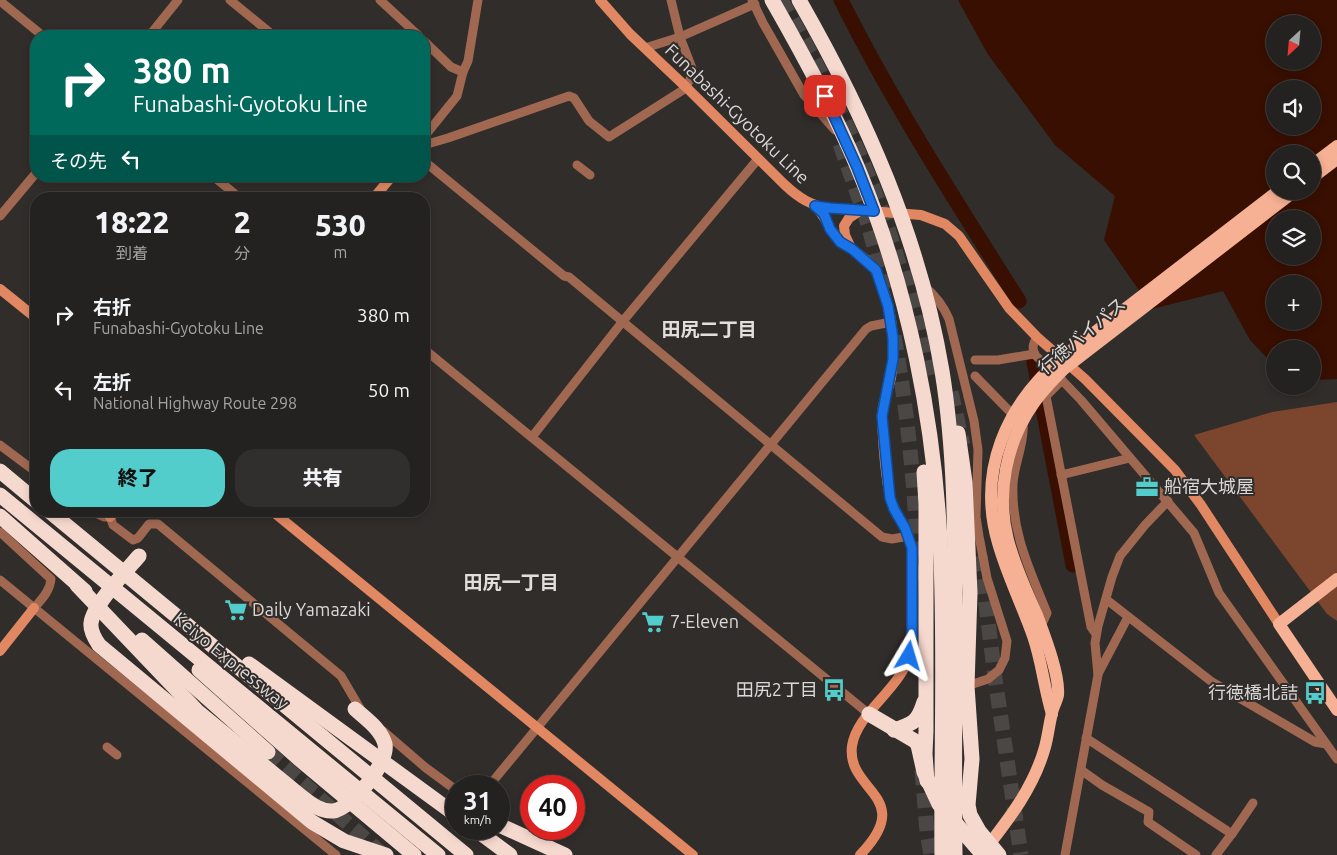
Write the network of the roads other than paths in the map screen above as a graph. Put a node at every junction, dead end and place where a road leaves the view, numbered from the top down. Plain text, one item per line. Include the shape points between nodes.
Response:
1 (178, 0) edge
2 (230, 0) edge
3 (380, 0) edge
4 (478, 0) edge
5 (600, 0) edge
6 (671, 0) edge
7 (772, 0) edge
8 (799, 0) edge
9 (0, 1) edge
10 (754, 2) edge
11 (36, 30) edge
12 (154, 30) edge
13 (267, 30) edge
14 (412, 30) edge
15 (680, 37) junction
16 (430, 47) edge
17 (645, 48) junction
18 (463, 72) junction
19 (686, 87) junction
20 (430, 130) edge
21 (430, 143) edge
22 (1337, 146) edge
23 (850, 150) junction
24 (758, 158) junction
25 (1321, 158) edge
26 (1337, 159) edge
27 (577, 165) dead end
28 (430, 166) edge
29 (1321, 171) edge
30 (590, 175) dead end
31 (30, 180) edge
32 (221, 182) edge
33 (387, 182) edge
34 (233, 192) edge
35 (379, 192) edge
36 (1266, 200) edge
37 (1283, 200) edge
38 (815, 206) junction
39 (868, 211) junction
40 (900, 212) junction
41 (0, 216) edge
42 (852, 249) junction
43 (922, 285) junction
44 (0, 289) edge
45 (30, 313) edge
46 (623, 321) junction
47 (891, 322) junction
48 (1037, 337) junction
49 (911, 338) junction
50 (430, 354) edge
51 (1034, 354) junction
52 (975, 360) dead end
53 (942, 371) junction
54 (1054, 372) junction
55 (975, 376) dead end
56 (1062, 380) junction
57 (1019, 418) junction
58 (532, 437) junction
59 (0, 445) edge
60 (771, 446) junction
61 (1130, 458) junction
62 (30, 468) edge
63 (0, 471) edge
64 (1061, 474) junction
65 (0, 495) edge
66 (30, 496) edge
67 (1168, 501) junction
68 (0, 516) edge
69 (56, 517) edge
70 (113, 517) edge
71 (279, 517) edge
72 (0, 532) edge
73 (909, 536) junction
74 (139, 556) dead end
75 (678, 558) junction
76 (95, 573) junction
77 (1337, 579) edge
78 (0, 580) edge
79 (133, 580) junction
80 (77, 585) junction
81 (1106, 600) junction
82 (34, 608) junction
83 (1027, 608) junction
84 (1128, 617) junction
85 (1279, 624) junction
86 (1041, 626) junction
87 (1096, 634) junction
88 (0, 651) edge
89 (1098, 675) junction
90 (967, 686) junction
91 (926, 694) junction
92 (355, 709) dead end
93 (1337, 710) edge
94 (869, 714) junction
95 (1052, 714) junction
96 (948, 723) junction
97 (536, 728) junction
98 (894, 730) junction
99 (926, 731) junction
100 (1086, 738) junction
101 (1326, 744) junction
102 (971, 746) junction
103 (107, 747) dead end
104 (268, 752) tunnel mouth
105 (117, 755) dead end
106 (1337, 759) edge
107 (1081, 770) junction
108 (498, 775) edge
109 (445, 781) edge
110 (927, 781) junction
111 (417, 785) junction
112 (445, 799) edge
113 (1253, 803) dead end
114 (445, 807) edge
115 (510, 830) edge
116 (1232, 834) junction
117 (490, 840) edge
118 (987, 853) edge
119 (336, 855) edge
120 (386, 855) edge
121 (414, 855) edge
122 (438, 855) edge
123 (466, 855) edge
124 (510, 855) edge
125 (565, 855) edge
126 (693, 855) edge
127 (860, 855) edge
128 (942, 855) edge
129 (955, 855) edge
130 (1065, 855) edge
131 (1196, 855) edge
132 (1216, 855) edge

1 - 12 street
2 - 13 street
3 - 14 street
4 - 18 street via 468,61
5 - 17 street, Funabashi-Gyotoku Line
6 - 15 street
7 - 23 highway via 825,96
8 - 40 highway via 853,101
9 - 11 street
10 - 15 street
10 - 23 street via 804,95
15 - 17 street
15 - 19 street via 692,68
16 - 18 street via 451,67
17 - 19 street, Funabashi-Gyotoku Line
18 - 20 street via 457,96
19 - 21 street via 609,136 589,121 574,98 569,96
19 - 24 street, Funabashi-Gyotoku Line
22 - 25 main road
23 - 39 highway
24 - 38 street, Funabashi-Gyotoku Line via 795,195
24 - 46 street
26 - 29 main road
27 - 30 street
28 - 46 street
31 - 41 street
32 - 34 street
33 - 35 street
36 - 83 main road, 行徳バイパス via 1060,359 1022,399 1000,445 992,495 998,543
37 - 83 main road, 行徳バイパス via 1064,369 1033,403 1008,457 1003,508 1008,540
38 - 39 street, Funabashi-Gyotoku Line
38 - 42 street via 824,214 840,242
39 - 40 street, Funabashi-Gyotoku Line
39 - 42 street via 850,218 844,226
39 - 49 highway via 894,270
40 - 43 highway
40 - 48 street, Funabashi-Gyotoku Line via 925,216 951,229 1009,308
42 - 47 street via 876,270
43 - 53 highway
43 - 90 street via 944,306 949,319 974,421 978,450 978,536 987,578 1007,641 1005,658 998,670 988,679
44 - 45 street
46 - 58 street
46 - 60 street
47 - 60 street via 866,329
47 - 73 street via 893,359 882,416 890,498
48 - 51 street via 1033,344
48 - 85 street, Funabashi-Gyotoku Line via 1085,379 1175,470
49 - 91 highway via 926,504
49 - 96 highway via 927,420 937,504
50 - 58 street
51 - 52 street
51 - 54 street
53 - 90 highway via 955,414 965,482 970,593
53 - 96 highway via 954,501
54 - 56 street
54 - 57 street via 1029,400
55 - 57 street
56 - 61 street
56 - 64 street via 1046,396
57 - 86 street via 1024,425 1024,434 1013,483 1016,526 1047,613
58 - 75 street
59 - 62 street
60 - 73 street via 882,537
60 - 75 street
61 - 64 street
61 - 67 street
63 - 66 highway
64 - 87 street via 1091,627
65 - 76 highway, Keiyo Expressway
67 - 81 street via 1120,556
67 - 101 street via 1194,533 1220,593
68 - 80 highway
69 - 79 highway, Keiyo Expressway
70 - 109 street via 113,525 133,540 149,524 158,524 341,676 360,709
71 - 97 street
72 - 82 street via 51,579 47,592
73 - 94 street via 912,562 911,648 903,672
74 - 120 highway via 102,601 91,622 94,637 102,648 321,829 344,841
75 - 94 street
75 - 97 street
76 - 121 highway via 229,699
76 - 122 highway, Keiyo Expressway
77 - 85 main road
78 - 82 street
79 - 111 highway
79 - 123 highway, Keiyo Expressway
80 - 92 highway via 197,710 312,804 327,811 344,807 383,760 384,742 380,732
80 - 104 highway
81 - 84 street
81 - 87 street
82 - 88 street
82 - 119 street
83 - 86 main road, 行徳バイパス
83 - 95 main road, 行徳バイパス
84 - 89 street
84 - 101 street via 1212,682 1315,742
85 - 93 main road
86 - 95 main road, 行徳バイパス via 1056,679 1058,695
87 - 89 street
89 - 100 street
90 - 102 highway
91 - 98 highway via 916,720
91 - 99 highway
94 - 98 highway
94 - 127 street via 854,737 853,763 874,793 882,820 877,835
95 - 118 main road, 行徳バイパス via 1036,773
96 - 128 highway
96 - 129 highway
97 - 108 street
97 - 126 street
98 - 99 highway
98 - 110 highway via 918,745
99 - 102 highway via 961,732
99 - 110 highway
100 - 107 street
100 - 116 street
101 - 106 street
102 - 118 highway via 968,805
103 - 105 street
107 - 130 street
107 - 131 street via 1149,812 1148,822
110 - 118 highway via 944,811
111 - 112 highway
111 - 114 highway
113 - 116 street
115 - 125 highway
116 - 132 street
117 - 124 highway

